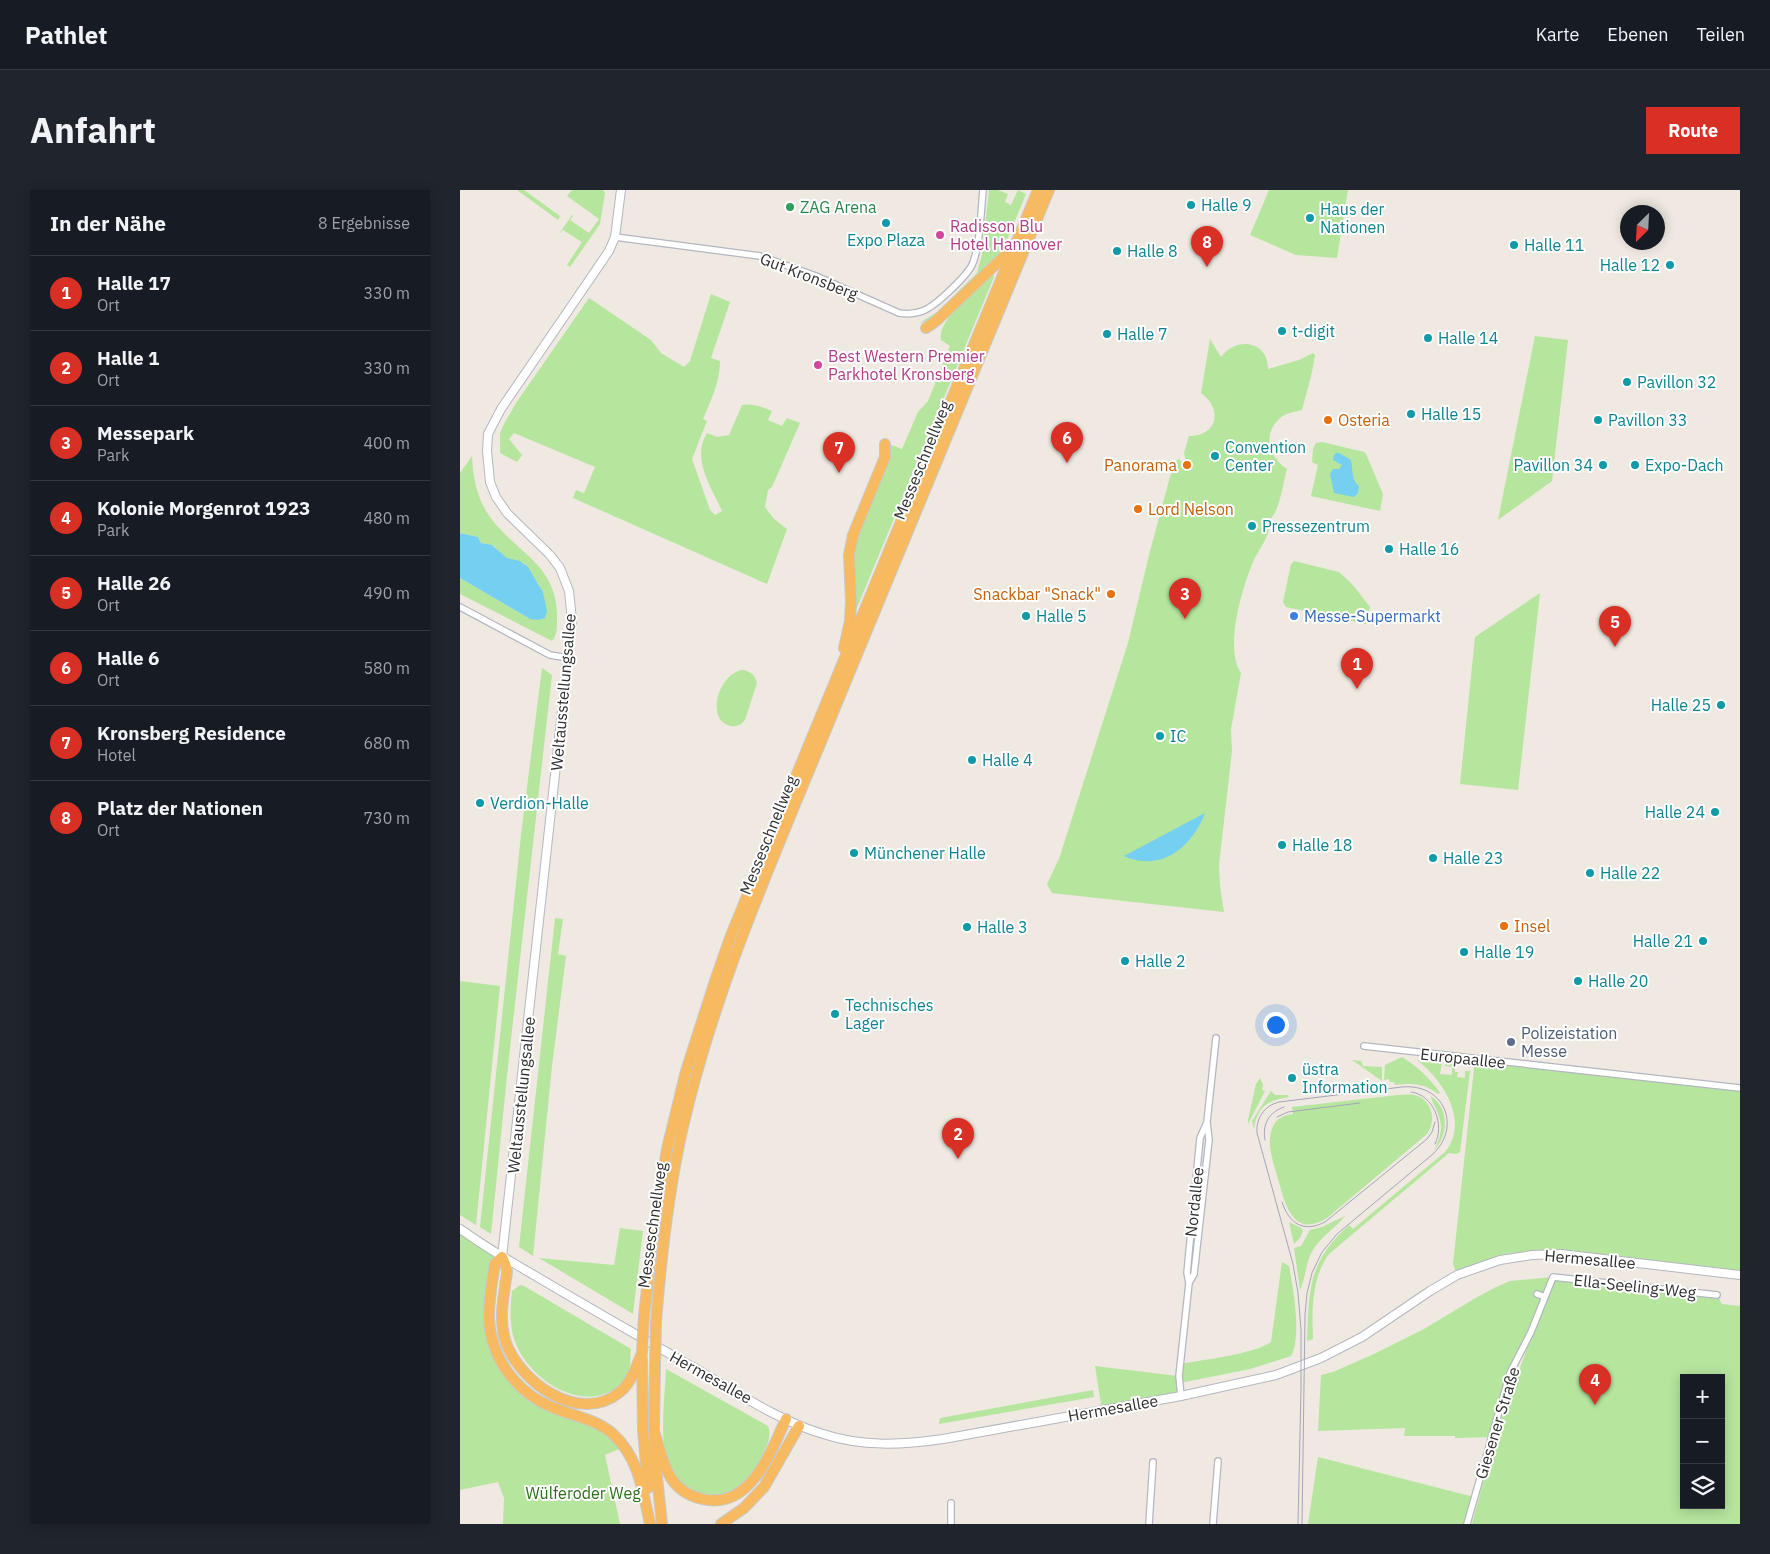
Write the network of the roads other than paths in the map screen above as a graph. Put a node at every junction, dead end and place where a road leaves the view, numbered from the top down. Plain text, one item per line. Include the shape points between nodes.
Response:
1 (621, 190) edge
2 (983, 190) edge
3 (1038, 190) edge
4 (1049, 190) edge
5 (615, 237) junction
6 (1014, 246) junction
7 (926, 328) dead end
8 (886, 444) dead end
9 (460, 607) edge
10 (568, 658) junction
11 (838, 676) junction
12 (1216, 1038) dead end
13 (1364, 1046) dead end
14 (1740, 1088) edge
15 (1207, 1122) junction
16 (460, 1230) edge
17 (502, 1257) junction
18 (1740, 1274) edge
19 (1553, 1277) joint
20 (1190, 1283) junction
21 (1537, 1294) dead end
22 (1717, 1294) dead end
23 (1545, 1297) junction
24 (642, 1357) junction
25 (1181, 1396) junction
26 (786, 1419) junction
27 (800, 1426) junction
28 (654, 1431) junction
29 (1218, 1461) dead end
30 (1152, 1462) dead end
31 (950, 1503) dead end
32 (651, 1524) edge
33 (662, 1524) edge
34 (721, 1524) edge
35 (952, 1524) edge
36 (1149, 1524) edge
37 (1213, 1524) edge
38 (1467, 1524) edge

1 - 5 main road, Weltausstellungsallee
2 - 5 street, Gut Kronsberg via 976,255 972,265 934,306 910,315 760,256
3 - 6 highway, Messeschnellweg
4 - 28 highway, Messeschnellweg, bridge via 724,985 696,1075 678,1150 664,1235 656,1322
5 - 10 main road, Weltausstellungsallee via 605,257 500,409 488,434 488,467 496,497 507,513 550,555 560,568 569,591 572,620
6 - 7 highway
6 - 11 highway, Messeschnellweg
8 - 11 highway via 885,457 853,535 849,555 850,621
9 - 10 street via 550,655
10 - 17 main road, Weltausstellungsallee
11 - 24 highway, Messeschnellweg, bridge via 730,938 697,1036 672,1126 662,1177 653,1234
12 - 15 street, Nordallee
13 - 14 street, Europaallee
15 - 20 street, Nordallee via 1209,1140 1194,1274
15 - 20 street, Nordallee via 1200,1138 1187,1273
16 - 17 main road, Hermesallee
17 - 24 highway via 507,1271 501,1317 505,1338 517,1364 538,1386 576,1402 600,1402 625,1387
17 - 26 main road, Hermesallee
17 - 32 highway via 495,1264 489,1317 502,1365 516,1383 539,1401 586,1418 614,1435 636,1466
18 - 25 main road, Hermesallee via 1561,1254 1500,1260 1458,1275 1362,1337 1321,1358 1276,1375
19 - 22 street, Ella-Seeling-Weg
19 - 23 street, Giesener Straße
20 - 25 street, Nordallee via 1179,1376
21 - 23 street
23 - 38 street, Giesener Straße via 1510,1373
24 - 32 highway, Messeschnellweg via 643,1430
25 - 27 main road, Hermesallee via 908,1444 868,1444
26 - 27 main road, Hermesallee
26 - 28 highway via 767,1459 752,1481 741,1492 720,1500 695,1497 674,1483
27 - 34 highway via 764,1487 744,1508
28 - 33 highway, Messeschnellweg
29 - 37 street
30 - 36 street
31 - 35 street

